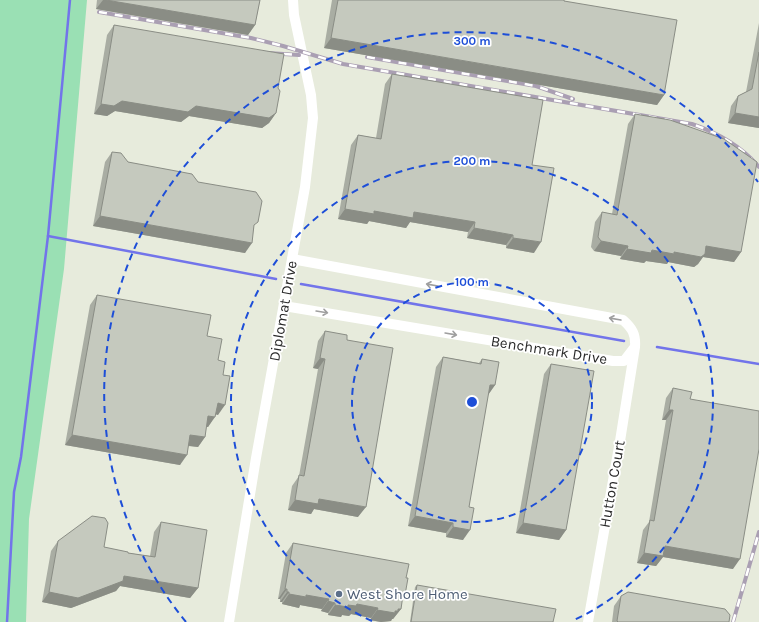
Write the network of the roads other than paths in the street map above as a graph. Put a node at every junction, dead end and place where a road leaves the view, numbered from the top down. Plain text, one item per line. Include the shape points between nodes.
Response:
1 (293, 0) edge
2 (292, 259) junction
3 (284, 306) junction
4 (635, 347) junction
5 (229, 622) edge
6 (588, 622) edge

1 - 2 street, Diplomat Drive via 313,118 305,187
2 - 3 street, Diplomat Drive
4 -> 2 street via 636,338 632,328 623,320
3 -> 4 street, Benchmark Drive via 613,361 624,361
3 - 5 street, Diplomat Drive
4 - 6 street, Hutton Court

